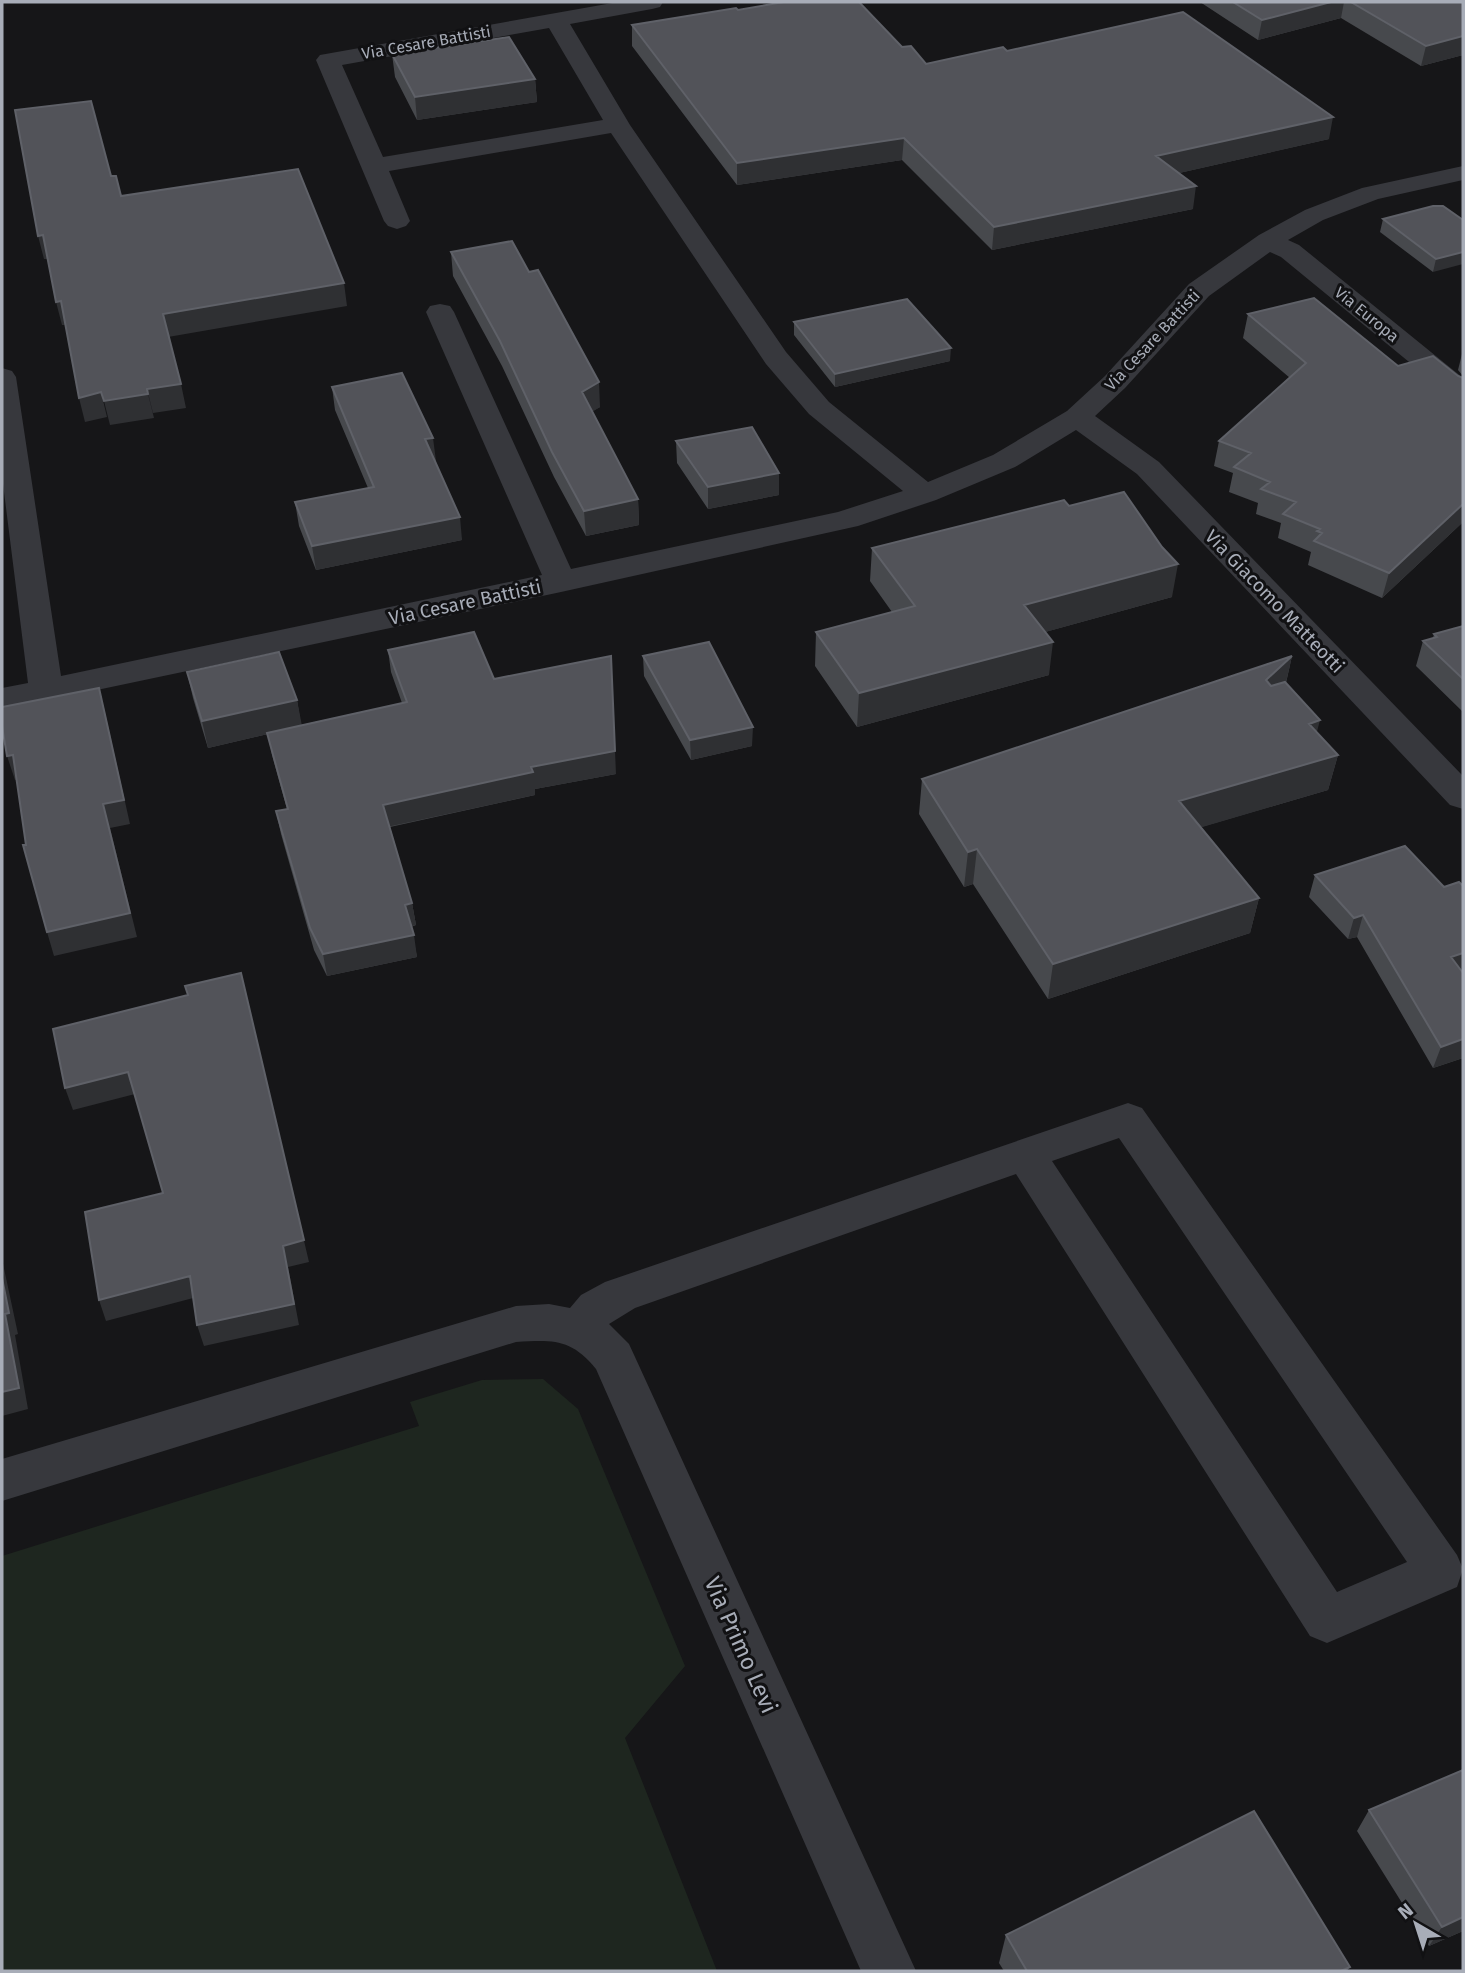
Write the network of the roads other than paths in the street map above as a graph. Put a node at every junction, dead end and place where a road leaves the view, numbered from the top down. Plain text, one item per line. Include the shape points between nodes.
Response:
1 (652, 2) edge
2 (556, 20) junction
3 (618, 125) junction
4 (374, 166) junction
5 (1463, 175) edge
6 (397, 221) dead end
7 (1268, 241) junction
8 (440, 312) dead end
9 (2, 377) edge
10 (1463, 391) edge
11 (1077, 417) junction
12 (5, 427) edge
13 (925, 494) junction
14 (561, 582) junction
15 (46, 691) junction
16 (2, 699) edge
17 (1463, 797) edge
18 (1025, 1154) junction
19 (580, 1329) junction
20 (2, 1480) edge
21 (889, 1971) edge

1 - 2 street, Via Cesare Battisti
2 - 3 street
2 - 4 street, Via Cesare Battisti via 328,60
3 - 4 street
3 - 13 street via 775,358 819,408
4 - 6 street, Via Cesare Battisti
5 - 7 street, Via Cesare Battisti via 1371,193 1314,215
7 - 10 street, Via Europa via 1290,251
7 - 11 street, Via Cesare Battisti via 1199,290
8 - 14 street
9 - 12 street
11 - 13 street, Via Cesare Battisti via 1004,461
11 - 17 street, Via Giacomo Matteotti via 1148,468
12 - 15 street
13 - 14 street, Via Cesare Battisti via 847,519
14 - 15 street, Via Cesare Battisti
15 - 16 street, Via Cesare Battisti
18 - 18 street via 1327,1620 1440,1571 1128,1119
18 - 19 street via 620,1295 596,1308
19 - 20 street via 549,1322 516,1324
19 - 21 street, Via Primo Levi via 599,1340 613,1357

